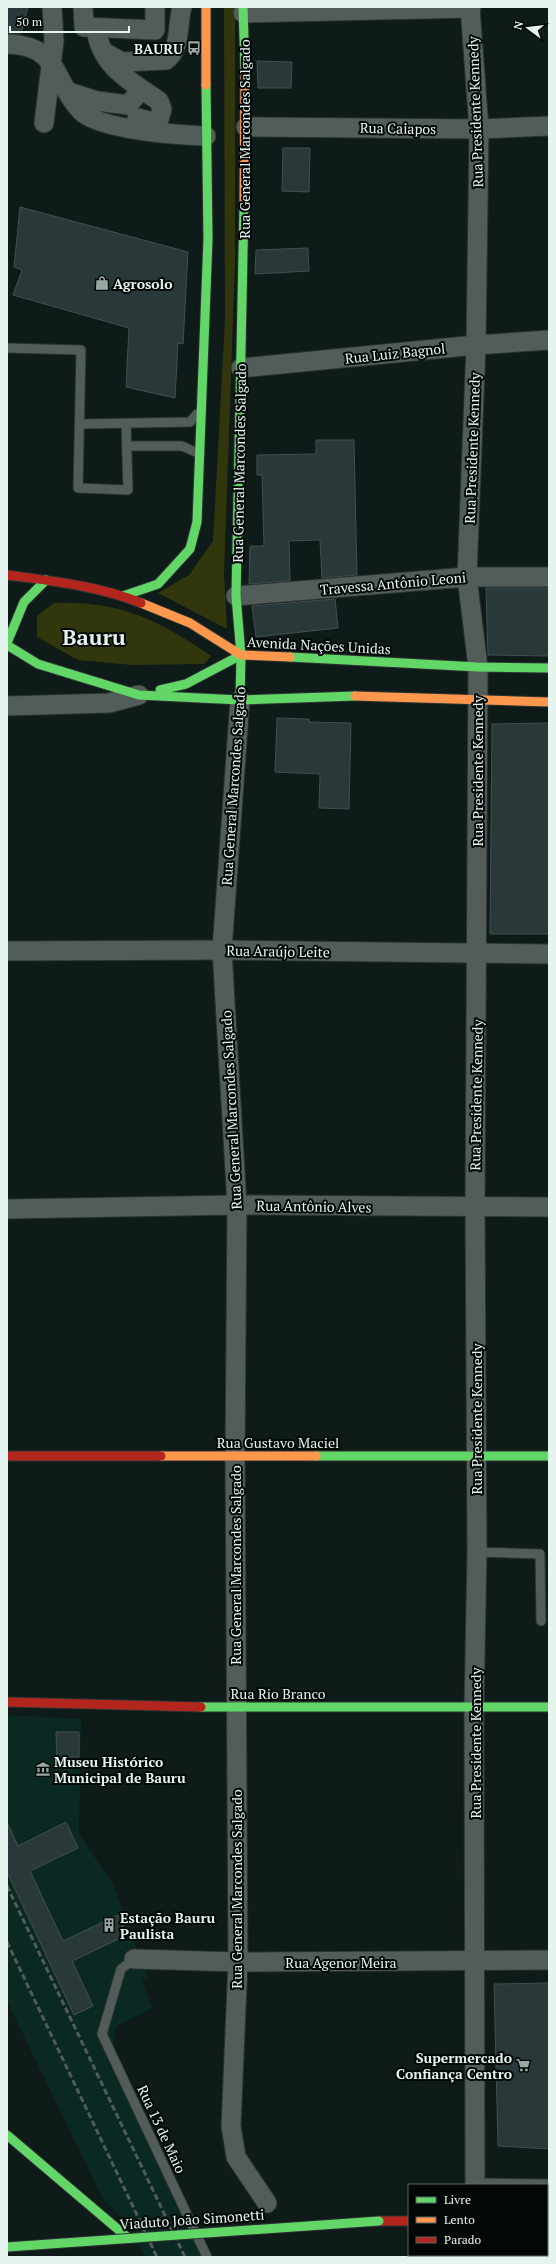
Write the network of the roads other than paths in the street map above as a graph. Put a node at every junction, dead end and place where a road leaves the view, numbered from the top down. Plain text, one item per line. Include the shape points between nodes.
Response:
1 (52, 7) edge
2 (83, 7) edge
3 (154, 7) edge
4 (182, 7) edge
5 (206, 7) edge
6 (470, 8) edge
7 (243, 10) edge
8 (96, 28) junction
9 (54, 41) junction
10 (16, 44) edge
11 (100, 49) junction
12 (50, 62) junction
13 (136, 85) junction
14 (75, 102) junction
15 (158, 123) junction
16 (549, 126) edge
17 (246, 127) junction
18 (479, 129) junction
19 (178, 135) junction
20 (206, 136) junction
21 (549, 340) edge
22 (476, 345) junction
23 (7, 348) edge
24 (241, 368) junction
25 (202, 408) junction
26 (80, 424) junction
27 (126, 424) junction
28 (127, 446) junction
29 (200, 454) junction
30 (7, 575) edge
31 (466, 577) junction
32 (549, 577) edge
33 (46, 580) junction
34 (123, 596) junction
35 (236, 596) junction
36 (7, 644) edge
37 (241, 655) junction
38 (478, 667) junction
39 (549, 668) edge
40 (139, 695) junction
41 (240, 700) junction
42 (477, 701) junction
43 (549, 702) edge
44 (7, 706) edge
45 (222, 950) junction
46 (7, 951) edge
47 (478, 954) junction
48 (549, 954) edge
49 (237, 1205) junction
50 (549, 1207) edge
51 (475, 1208) junction
52 (7, 1209) edge
53 (7, 1456) edge
54 (235, 1456) junction
55 (476, 1456) junction
56 (549, 1456) edge
57 (477, 1552) junction
58 (541, 1621) dead end
59 (7, 1702) edge
60 (474, 1707) junction
61 (549, 1707) edge
62 (236, 1708) junction
63 (134, 1959) joint
64 (549, 1960) edge
65 (474, 1961) junction
66 (238, 1962) junction
67 (7, 2135) edge
68 (475, 2184) edge
69 (549, 2184) edge
70 (267, 2203) dead end
71 (408, 2221) edge
72 (127, 2237) junction
73 (7, 2247) edge
74 (207, 2257) edge

1 - 9 street
2 - 8 street via 84,27
3 - 8 street via 155,30
4 - 11 street via 178,21 177,47 166,60 122,62
5 - 20 street
6 - 7 street
6 - 18 street, Rua Presidente Kennedy
7 - 17 street, Rua General Marcondes Salgado
8 - 11 street
9 - 10 street via 43,47
9 - 12 street
10 - 12 street via 38,52
11 - 13 street via 111,65
12 - 14 street
12 - 14 street via 45,116 54,102
13 - 14 street via 137,95 128,105 97,101
13 - 15 street via 159,102 162,109
14 - 15 street via 113,114
14 - 19 street via 102,122
15 - 19 street via 171,126
16 - 18 street, Rua Caiapos
17 - 18 street, Rua Caiapos
17 - 24 street, Rua General Marcondes Salgado
18 - 22 street, Rua Presidente Kennedy
19 - 20 street
20 - 25 street via 208,239
21 - 22 street, Rua Luiz Bagnol
22 - 24 street, Rua Luiz Bagnol
22 - 31 street, Rua Presidente Kennedy
23 - 26 lane via 81,350
24 - 35 street, Rua General Marcondes Salgado
25 - 27 lane via 190,422
25 - 29 street
26 - 27 lane
26 - 28 lane via 78,488 128,490
27 - 28 lane
28 - 29 lane via 182,446
29 - 34 street via 197,522 190,549 158,584
30 - 33 street, Avenida Nações Unidas
31 - 32 street, Travessa Antônio Leoni
31 - 35 street, Travessa Antônio Leoni
31 - 38 street, Rua Presidente Kennedy
33 - 34 street, Avenida Nações Unidas
33 - 36 street via 24,602
34 - 37 street, Avenida Nações Unidas via 190,623
35 - 37 street, Rua General Marcondes Salgado
36 - 40 street via 38,664
37 - 38 street, Avenida Nações Unidas
37 - 40 street via 186,684
37 - 41 street, Rua General Marcondes Salgado
38 - 39 street, Avenida Nações Unidas
38 - 42 street, Rua Presidente Kennedy
40 - 41 street
40 - 44 street via 109,703
41 - 42 street via 343,696
41 - 45 street, Rua General Marcondes Salgado
42 - 43 street
42 - 47 street, Rua Presidente Kennedy
45 - 46 street, Rua Araújo Leite
45 - 47 street, Rua Araújo Leite
45 - 49 street, Rua General Marcondes Salgado
47 - 48 street, Rua Araújo Leite
47 - 51 street, Rua Presidente Kennedy
49 - 51 street, Rua Antônio Alves
49 - 52 street, Rua Antônio Alves
49 - 54 street, Rua General Marcondes Salgado
50 - 51 street, Rua Antônio Alves
51 - 55 street, Rua Presidente Kennedy
53 - 54 street, Rua Gustavo Maciel
54 - 55 street, Rua Gustavo Maciel
54 - 62 street, Rua General Marcondes Salgado
55 - 56 street, Rua Gustavo Maciel
55 - 57 street, Rua Presidente Kennedy
57 - 58 lane via 540,1554
57 - 60 street, Rua Presidente Kennedy
59 - 62 street, Rua Rio Branco
60 - 61 street, Rua Rio Branco
60 - 62 street, Rua Rio Branco
60 - 65 street, Rua Presidente Kennedy
62 - 66 street, Rua General Marcondes Salgado
63 - 66 street, Rua Agenor Meira
63 - 74 lane, Rua 13 de Maio via 121,1969 102,2034
64 - 65 street, Rua Agenor Meira
65 - 66 street, Rua Agenor Meira
65 - 68 street, Rua Presidente Kennedy
66 - 70 street, Rua General Marcondes Salgado via 231,2126 236,2157
67 - 72 street
68 - 69 lane
71 - 72 street, Viaduto João Simonetti, bridge
72 - 73 street, Viaduto João Simonetti, bridge

